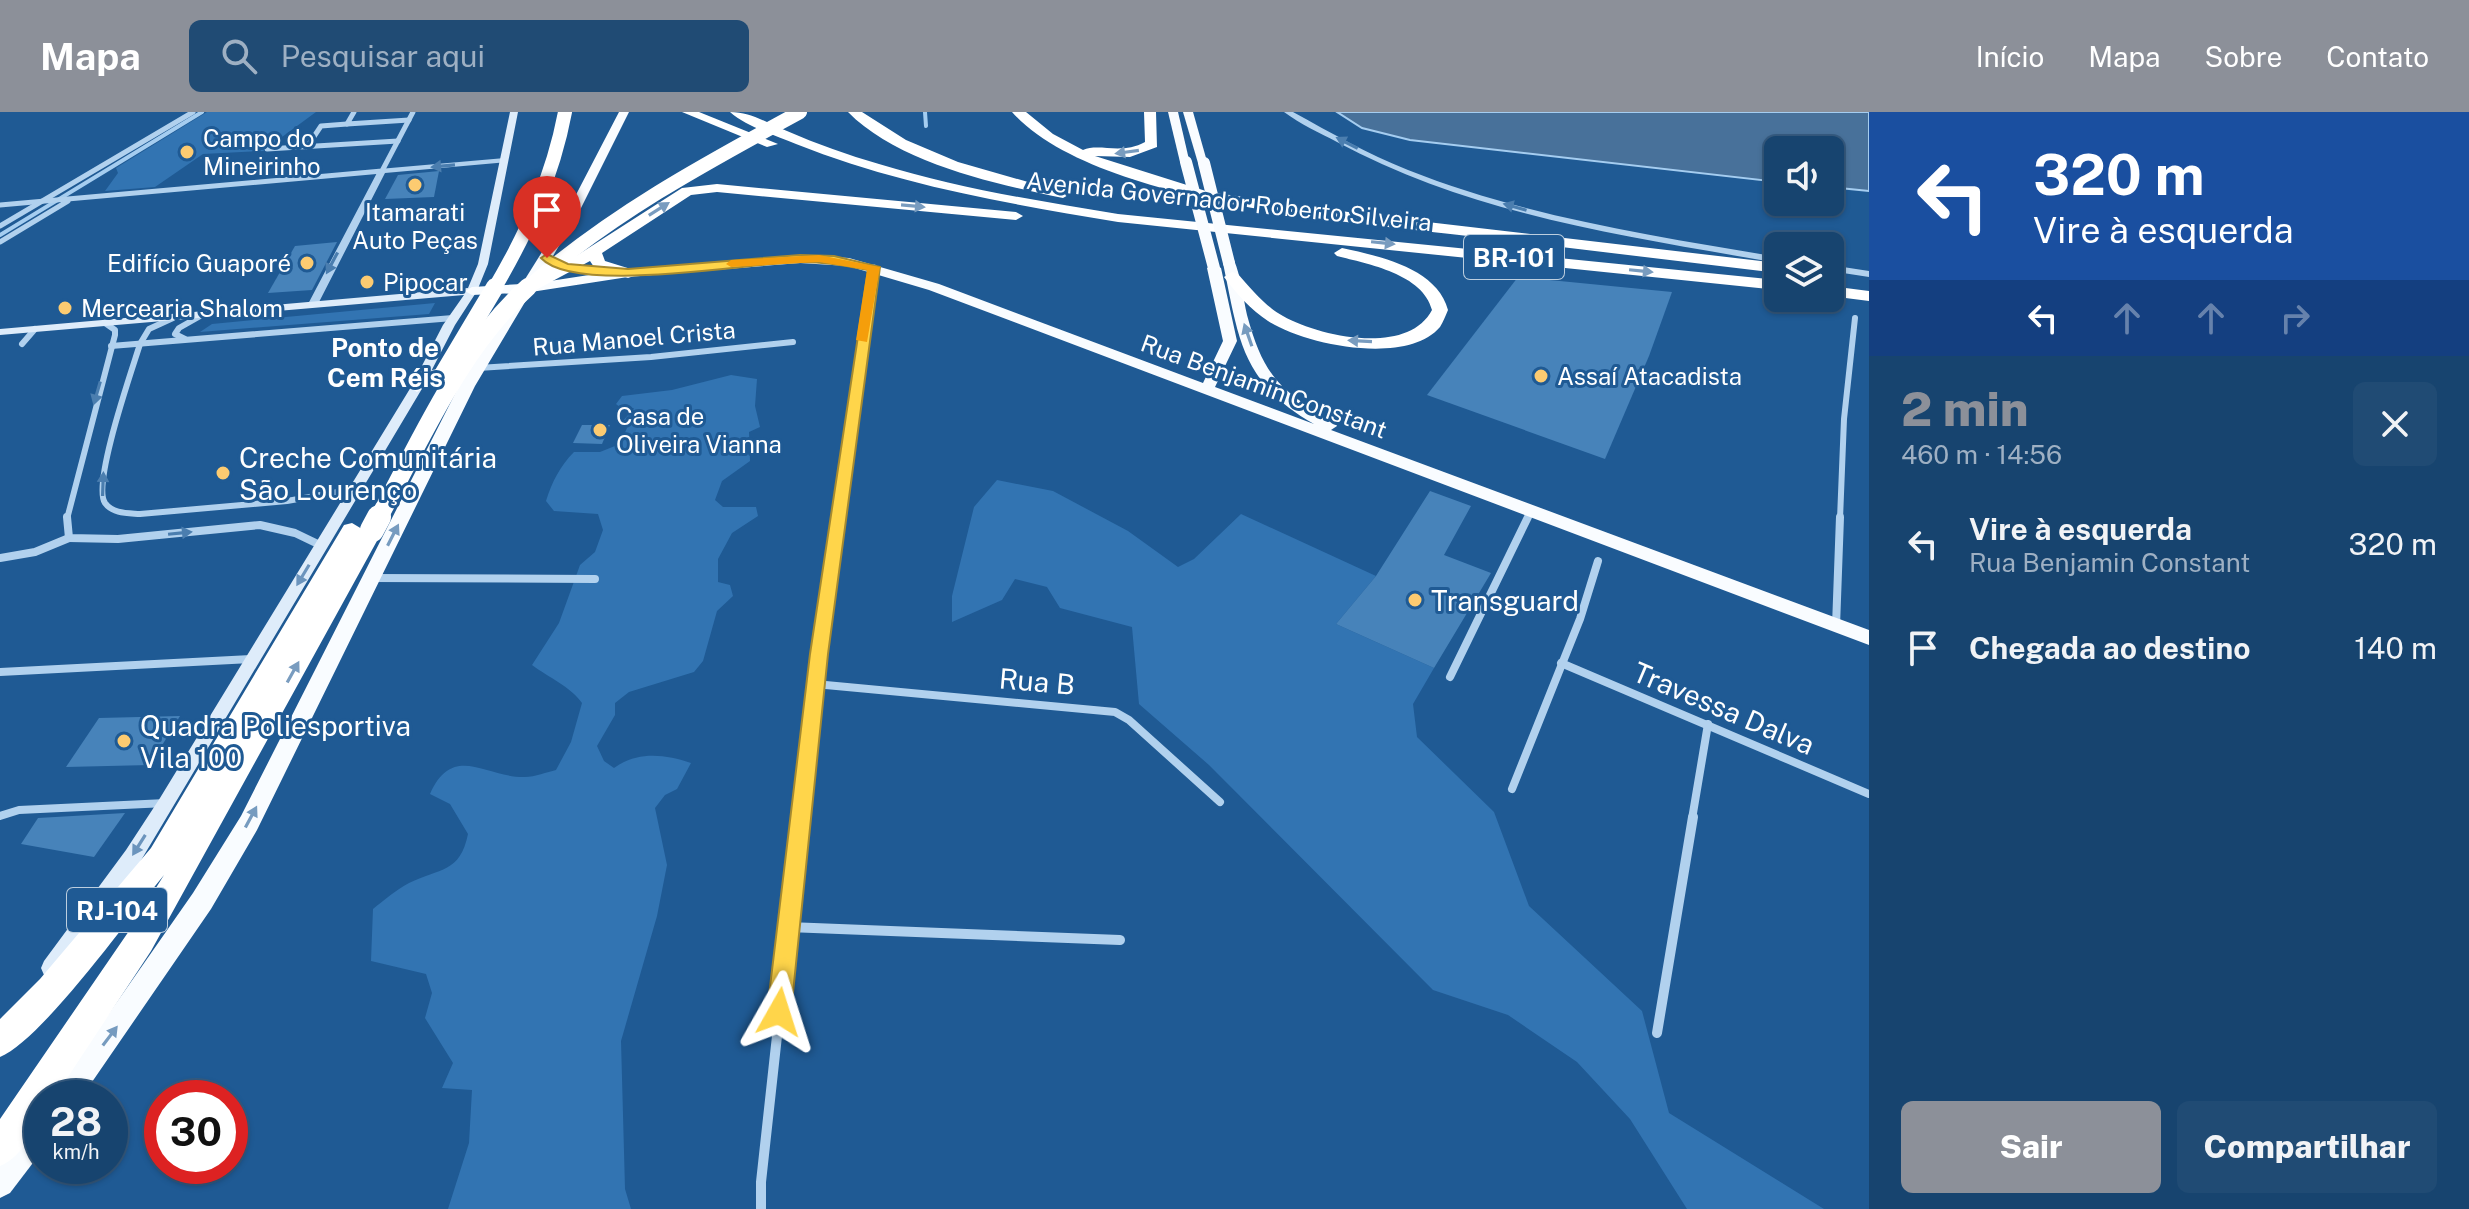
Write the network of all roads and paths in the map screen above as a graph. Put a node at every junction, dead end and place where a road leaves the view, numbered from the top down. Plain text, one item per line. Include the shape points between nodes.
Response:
1 (193, 112) edge
2 (354, 112) edge
3 (413, 112) edge
4 (514, 112) edge
5 (565, 112) edge
6 (624, 112) edge
7 (688, 112) edge
8 (736, 112) edge
9 (800, 112) edge
10 (854, 112) edge
11 (1018, 112) edge
12 (1150, 112) edge
13 (1173, 112) edge
14 (1188, 112) edge
15 (1288, 112) edge
16 (409, 120) junction
17 (890, 120) dead end
18 (347, 124) junction
19 (1048, 137) junction
20 (398, 141) junction
21 (307, 147) junction
22 (267, 149) dead end
23 (505, 160) junction
24 (382, 171) junction
25 (982, 174) junction
26 (946, 188) junction
27 (70, 199) junction
28 (39, 202) junction
29 (0, 205) edge
30 (1118, 218) junction
31 (1175, 224) junction
32 (0, 226) edge
33 (0, 242) edge
34 (1618, 250) junction
35 (594, 252) junction
36 (1764, 257) edge
37 (547, 258) junction
38 (1764, 266) edge
39 (874, 267) junction
40 (568, 268) junction
41 (1230, 270) junction
42 (1844, 271) edge
43 (628, 273) junction
44 (1844, 276) edge
45 (1869, 277) edge
46 (1764, 284) edge
47 (528, 288) junction
48 (472, 291) junction
49 (312, 306) junction
50 (202, 315) junction
51 (174, 318) junction
52 (453, 318) junction
53 (1855, 318) dead end
54 (105, 323) junction
55 (35, 329) junction
56 (0, 332) edge
57 (190, 340) junction
58 (793, 342) dead end
59 (22, 344) dead end
60 (140, 344) junction
61 (111, 346) junction
62 (472, 377) junction
63 (417, 387) junction
64 (1274, 388) junction
65 (1205, 391) junction
66 (1236, 403) junction
67 (1358, 447) junction
68 (354, 489) junction
69 (1531, 510) junction
70 (362, 530) junction
71 (69, 538) junction
72 (320, 545) junction
73 (0, 558) edge
74 (1598, 561) dead end
75 (372, 578) junction
76 (595, 579) dead end
77 (1836, 626) junction
78 (1869, 638) edge
79 (251, 659) junction
80 (1561, 663) junction
81 (0, 672) edge
82 (1450, 677) dead end
83 (815, 684) junction
84 (1708, 724) junction
85 (1512, 789) dead end
86 (1869, 794) edge
87 (1220, 802) dead end
88 (166, 803) junction
89 (0, 816) edge
90 (788, 927) junction
91 (1120, 940) dead end
92 (1657, 1033) dead end
93 (0, 1035) edge
94 (0, 1041) edge
95 (77, 1080) edge
96 (0, 1149) edge
97 (24, 1151) edge
98 (0, 1183) edge
99 (761, 1209) edge

1 - 28 street
2 - 18 street
3 - 16 street
4 - 23 main road
5 - 70 highway, RJ-104, bridge via 556,165 538,204
6 - 37 main road
7 - 26 highway via 828,162
8 - 26 highway, Avenida Governador Roberto Silveira / BR-101 via 833,153
9 - 70 highway, bridge via 634,208 553,265 510,306
10 - 25 highway via 912,148
11 - 19 highway, BR-101
12 -> 19 highway via 1152,144 1133,152 1100,153
13 - 65 main road, bridge via 1230,341
14 - 41 main road, bridge
36 -> 15 street, Avenida Governador Roberto Silveira via 1591,225 1488,199 1407,172
16 - 18 street
16 - 20 street
17 - 25 highway
18 - 21 street via 321,126
19 - 34 highway, Avenida Governador Roberto Silveira / BR-101 via 1098,163 1183,191
20 - 21 street
20 - 24 street
21 - 22 street
23 -> 24 street
23 - 48 main road via 483,264
24 - 27 street
24 -> 49 street
25 - 34 highway via 1133,206
26 - 30 highway, Avenida Governador Roberto Silveira / BR-101
27 - 28 street
27 - 33 street
28 - 29 street
28 - 32 street
30 - 31 highway, Avenida Governador Roberto Silveira / BR-101
35 -> 30 highway via 687,191 706,187 1044,219
31 -> 41 highway via 1383,262 1416,278 1437,301 1439,313 1420,333 1398,340 1334,340 1278,321 1257,305
31 -> 46 highway, Avenida Governador Roberto Silveira / BR-101
34 - 38 highway, Avenida Governador Roberto Silveira / BR-101
35 - 40 highway
35 - 43 highway via 599,264
37 - 40 main road, Rua Benjamin Constant
37 - 47 main road
39 - 43 main road, Rua Benjamin Constant via 800,259
39 - 65 main road, Rua Benjamin Constant
39 - 83 street
40 - 43 main road, Rua Benjamin Constant
40 - 47 highway
64 -> 41 main road via 1248,338
42 - 45 street
43 - 47 main road, Rua Benjamin Constant
44 - 45 highway
47 - 48 main road, Rua Benjamin Constant
47 - 62 main road
48 - 49 main road
48 - 52 main road
49 - 50 main road
50 - 51 main road
50 - 57 street via 175,334
51 - 54 main road
51 - 60 street via 149,329
52 - 57 street
52 - 63 main road
53 - 77 street via 1844,419
54 - 55 main road
54 - 61 street via 115,330
55 - 56 main road
55 - 59 street
57 - 60 street
58 - 62 street, Rua Manoel Crista
60 - 61 street
68 -> 60 street via 287,501 140,514 120,513 106,505 103,471
61 -> 71 street via 68,507
62 - 63 main road via 453,370 437,373
75 -> 62 main road
63 - 68 main road
64 - 66 main road via 1266,402
64 - 67 main road
65 - 66 main road, Rua Benjamin Constant
66 - 67 main road, Rua Benjamin Constant
67 - 69 main road, Rua Benjamin Constant
68 - 72 main road
69 - 77 main road, Rua Benjamin Constant
69 - 82 street
70 - 94 highway, RJ-104 via 161,857 51,990
96 -> 70 highway via 140,941 201,838
71 -> 72 street via 118,539 260,525
71 - 73 street
72 -> 79 main road
74 - 80 street
75 - 76 street
95 -> 75 main road via 230,856
77 - 78 main road, Rua Benjamin Constant
79 - 81 street
79 - 88 main road
80 - 84 street, Travessa Dalva
80 - 85 street
83 - 87 street, Rua B via 1115,712
83 - 90 street
84 - 86 street, Travessa Dalva
84 - 92 street
88 - 89 street via 19,810
88 -> 93 main road via 92,914
90 - 91 street
90 - 99 street
97 - 98 main road

